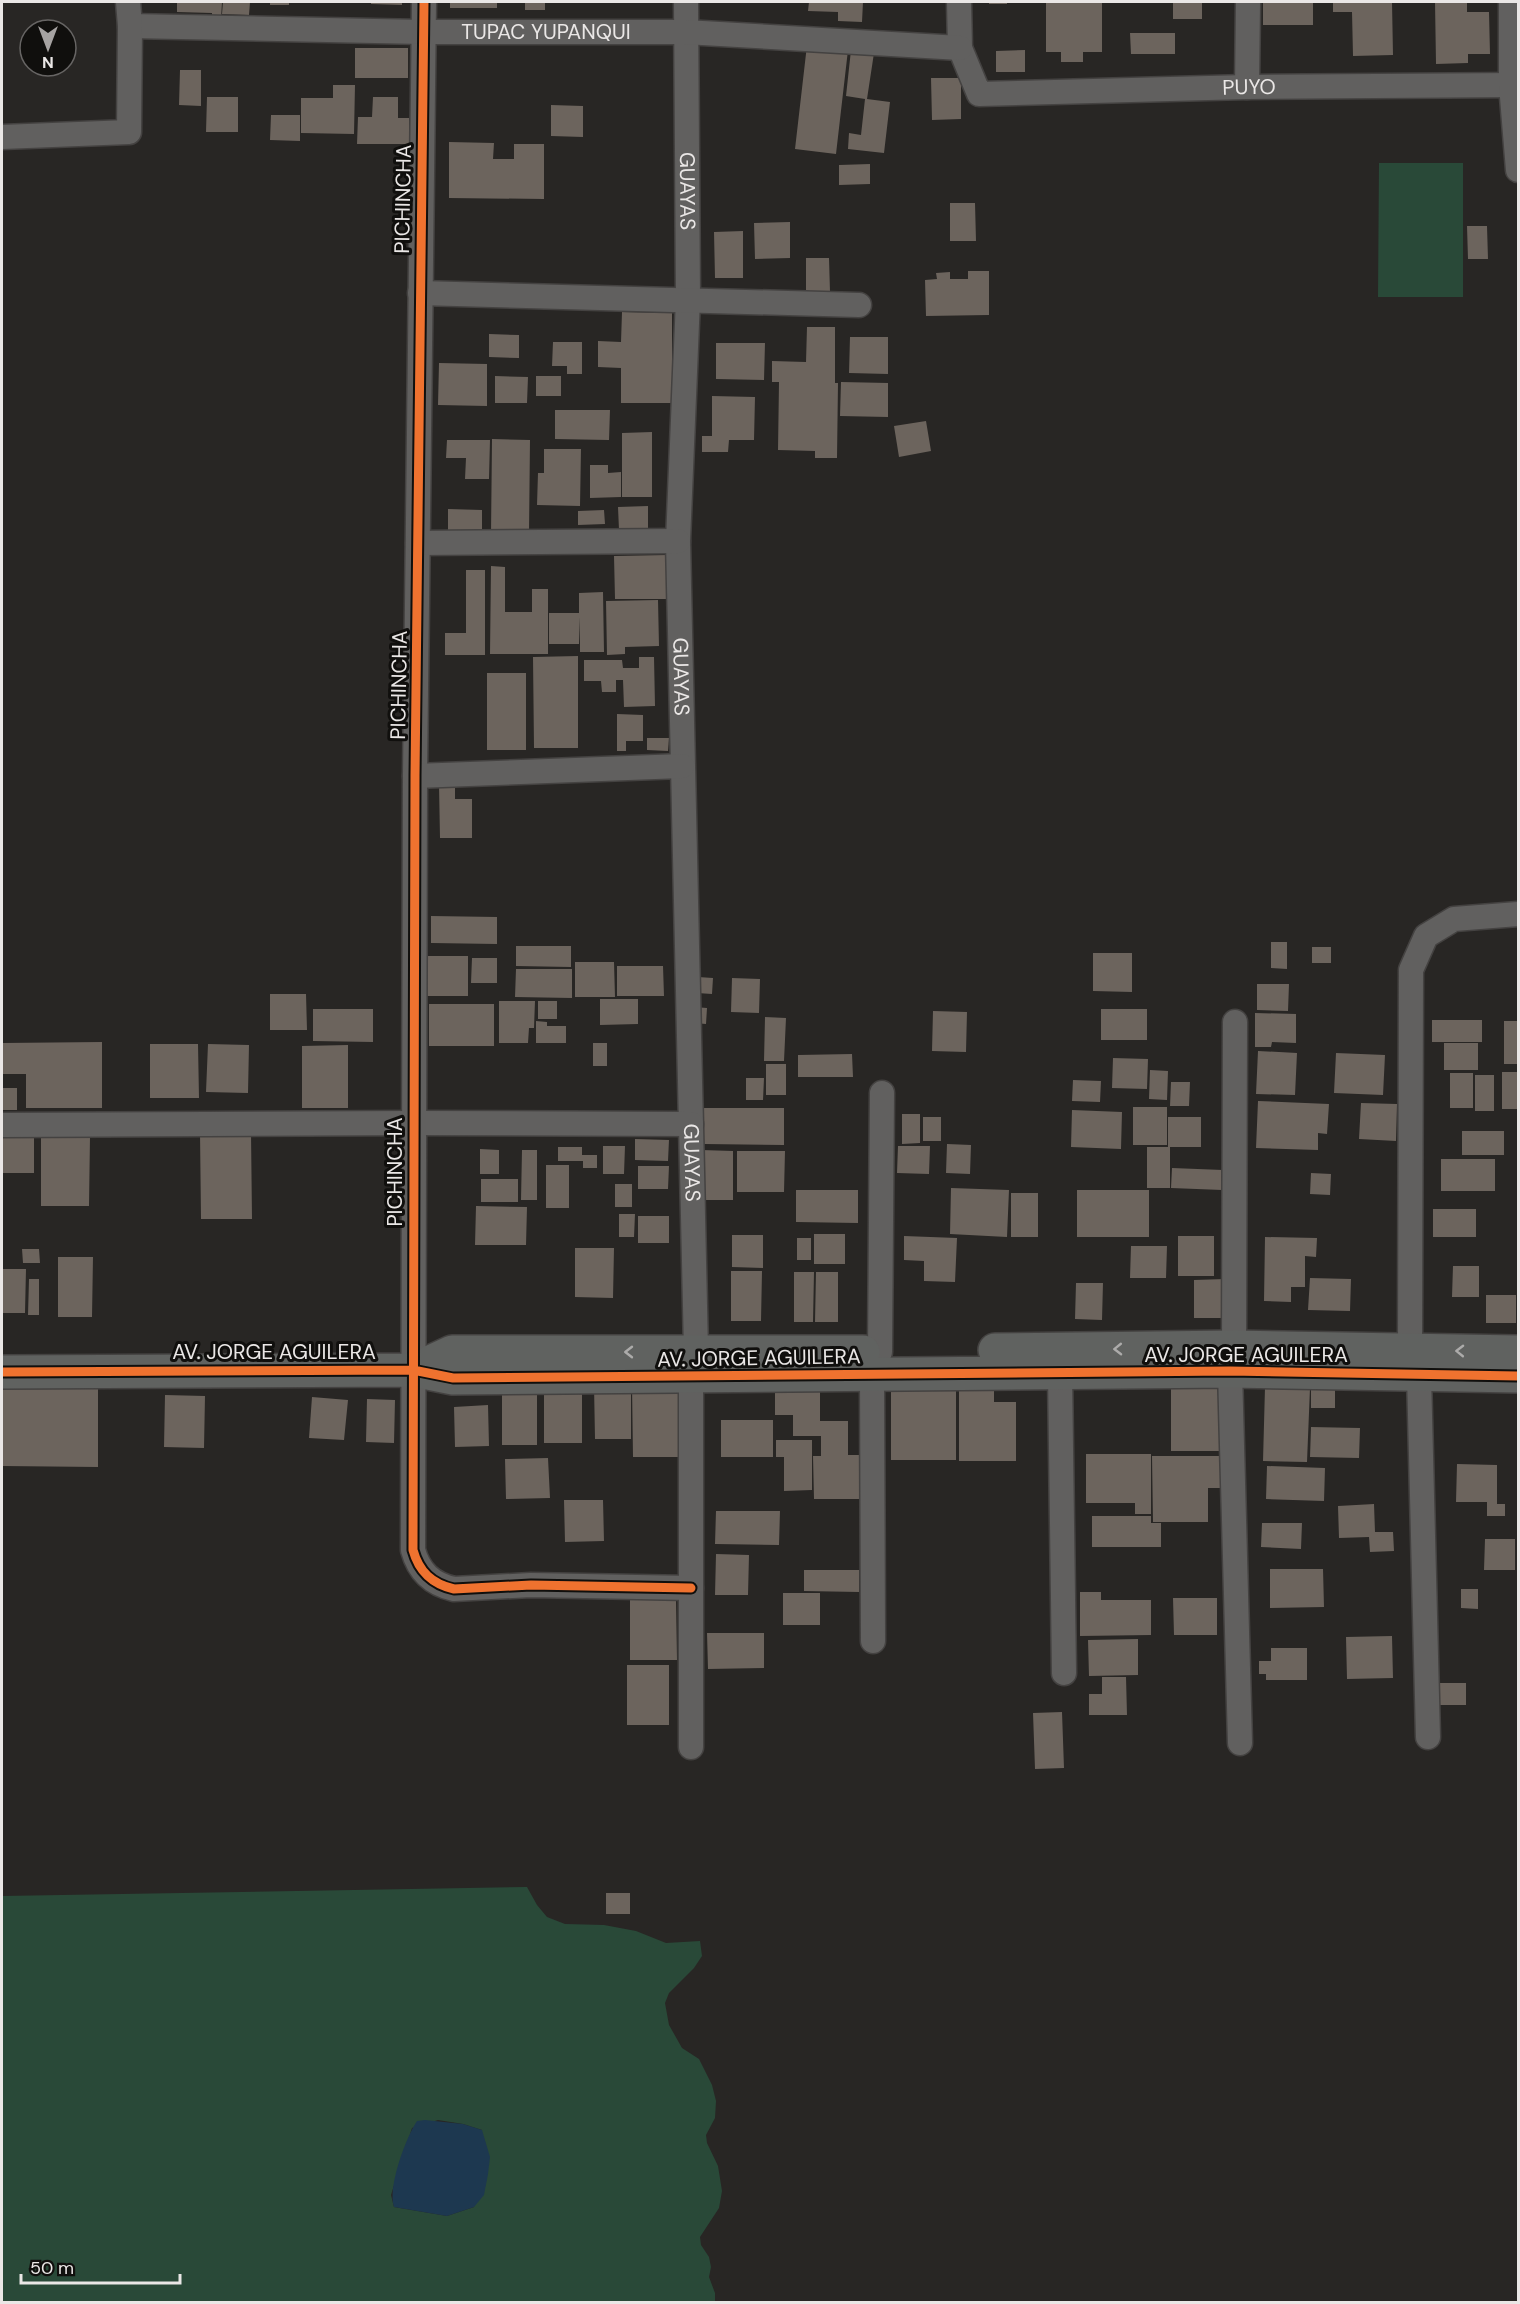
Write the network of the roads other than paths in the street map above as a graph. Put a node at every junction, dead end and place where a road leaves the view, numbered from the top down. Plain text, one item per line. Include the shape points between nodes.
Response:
1 (128, 2) edge
2 (424, 2) edge
3 (686, 2) edge
4 (959, 2) edge
5 (1248, 2) edge
6 (1511, 2) edge
7 (130, 26) junction
8 (423, 32) junction
9 (685, 32) junction
10 (960, 48) junction
11 (1515, 85) edge
12 (1247, 87) junction
13 (2, 137) edge
14 (1518, 170) edge
15 (420, 294) junction
16 (688, 299) junction
17 (859, 305) dead end
18 (678, 541) junction
19 (418, 543) junction
20 (682, 766) junction
21 (416, 776) junction
22 (1518, 914) edge
23 (1235, 1022) dead end
24 (882, 1093) dead end
25 (413, 1122) junction
26 (692, 1124) junction
27 (2, 1125) edge
28 (1518, 1352) edge
29 (1232, 1359) junction
30 (1414, 1362) junction
31 (876, 1363) junction
32 (693, 1364) junction
33 (413, 1370) junction
34 (2, 1372) edge
35 (1060, 1373) junction
36 (1518, 1376) edge
37 (692, 1588) junction
38 (873, 1641) dead end
39 (1064, 1673) dead end
40 (1428, 1737) dead end
41 (1240, 1743) dead end
42 (691, 1747) dead end

1 - 7 street
2 - 8 street, PICHINCHA
3 - 9 street, GUAYAS
4 - 10 street
5 - 12 street
6 - 11 street
7 - 8 street, TUPAC YUPANQUI
7 - 13 street via 129,132
8 - 9 street, TUPAC YUPANQUI
8 - 15 street, PICHINCHA
9 - 10 street, TUPAC YUPANQUI
9 - 16 street, GUAYAS
10 - 12 street, PUYO via 980,94
11 - 12 street, PUYO
11 - 14 street
15 - 16 street
15 - 19 street, PICHINCHA
16 - 17 street
16 - 18 street, GUAYAS
18 - 19 street
18 - 20 street, GUAYAS
19 - 21 street, PICHINCHA
20 - 21 street
20 - 26 street, GUAYAS
21 - 25 street, PICHINCHA
22 - 30 street via 1454,919 1426,936 1411,970
23 - 29 street
24 - 31 street
25 - 26 street
25 - 27 street
25 - 33 street, PICHINCHA
26 - 32 street, GUAYAS
28 -> 30 street, AV. JORGE AGUILERA
29 - 30 street, AV. JORGE AGUILERA
29 -> 31 street, AV. JORGE AGUILERA
29 - 35 street, AV. JORGE AGUILERA
29 - 41 street
30 - 36 street, AV. JORGE AGUILERA
30 - 40 street
31 - 32 street, AV. JORGE AGUILERA
31 - 35 street, AV. JORGE AGUILERA
31 - 38 street
32 - 33 street, AV. JORGE AGUILERA via 452,1352
32 - 37 street, GUAYAS
33 - 34 street, AV. JORGE AGUILERA
33 - 37 street, PICHINCHA via 413,1550 420,1568 434,1582 465,1590 531,1585
35 - 39 street
37 - 42 street, GUAYAS

